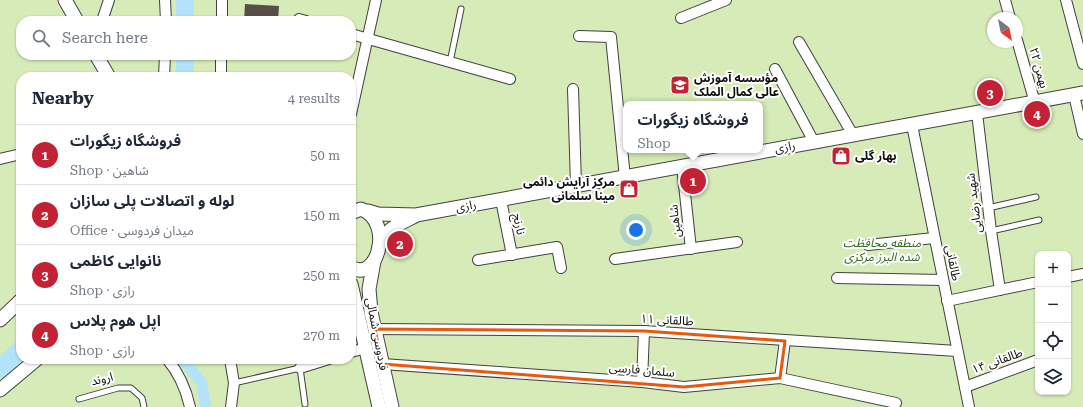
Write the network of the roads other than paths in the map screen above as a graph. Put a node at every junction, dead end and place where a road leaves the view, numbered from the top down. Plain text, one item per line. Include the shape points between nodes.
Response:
1 (65, 0) edge
2 (109, 0) edge
3 (165, 0) edge
4 (222, 0) edge
5 (376, 0) edge
6 (726, 0) edge
7 (1005, 0) edge
8 (1066, 0) edge
9 (461, 8) dead end
10 (1008, 12) edge
11 (74, 16) edge
12 (104, 16) edge
13 (166, 16) edge
14 (222, 16) edge
15 (681, 18) dead end
16 (356, 36) edge
17 (580, 36) dead end
18 (367, 39) junction
19 (799, 42) dead end
20 (1019, 48) edge
21 (99, 60) edge
22 (165, 60) edge
23 (222, 60) edge
24 (450, 62) junction
25 (1083, 64) edge
26 (775, 69) dead end
27 (106, 72) edge
28 (164, 72) edge
29 (221, 72) edge
30 (510, 79) dead end
31 (573, 89) dead end
32 (356, 91) edge
33 (1079, 94) edge
34 (1035, 103) junction
35 (977, 113) junction
36 (912, 125) junction
37 (1083, 134) edge
38 (854, 135) junction
39 (814, 142) junction
40 (763, 151) edge
41 (754, 153) edge
42 (16, 155) edge
43 (0, 159) edge
44 (682, 166) junction
45 (625, 178) junction
46 (576, 185) junction
47 (1036, 197) dead end
48 (501, 200) junction
49 (988, 208) junction
50 (358, 209) edge
51 (416, 215) junction
52 (1039, 220) dead end
53 (991, 231) junction
54 (934, 238) junction
55 (737, 242) dead end
56 (868, 245) dead end
57 (691, 249) junction
58 (512, 255) junction
59 (376, 257) junction
60 (615, 259) dead end
61 (478, 260) dead end
62 (561, 268) dead end
63 (356, 271) edge
64 (1083, 274) edge
65 (1071, 276) edge
66 (837, 278) dead end
67 (943, 280) junction
68 (1035, 283) edge
69 (1000, 290) junction
70 (947, 301) junction
71 (16, 305) edge
72 (356, 305) edge
73 (0, 320) edge
74 (375, 329) junction
75 (644, 331) junction
76 (785, 341) junction
77 (366, 348) junction
78 (356, 351) edge
79 (957, 351) junction
80 (1035, 361) edge
81 (31, 364) edge
82 (171, 364) edge
83 (231, 364) edge
84 (313, 364) edge
85 (382, 364) junction
86 (300, 368) junction
87 (780, 378) junction
88 (642, 382) junction
89 (234, 383) junction
90 (965, 387) junction
91 (0, 390) edge
92 (79, 399) dead end
93 (896, 403) dead end
94 (305, 404) dead end
95 (144, 407) edge
96 (190, 407) edge
97 (231, 407) edge
98 (379, 407) edge
99 (392, 407) edge
100 (969, 407) edge

1 - 11 street
2 - 12 street
3 - 13 street
4 - 14 street
5 - 18 street
6 - 15 street
7 - 10 street
8 - 25 street
9 - 24 lane
16 - 18 street
17 - 45 street via 611,37
18 - 24 street
18 - 32 street
19 - 38 street
20 - 34 street, ۲۲ بهمن
21 - 27 street
22 - 28 street
23 - 29 street
24 - 30 street
26 - 39 street
31 - 46 street
33 - 34 street, رازی
33 - 37 street
34 - 35 street, رازی
35 - 36 street, رازی
35 - 49 street, شهید رضایی
36 - 38 street, رازی
36 - 54 street, طالقانی
38 - 39 street, رازی
39 - 40 street, رازی
41 - 44 street, رازی
42 - 43 street
44 - 45 street, رازی
44 - 57 street, شاهین
45 - 46 street, رازی
46 - 48 street, رازی
47 - 49 lane
48 - 51 street, رازی
48 - 58 street, نارنج
49 - 53 street, شهید رضایی
50 - 51 street via 378,214
50 - 59 street via 374,218 378,225 380,234
51 - 59 street via 397,225 381,238
52 - 53 lane
53 - 69 street, شهید رضایی
54 - 56 street
54 - 67 street, طالقانی
55 - 57 street
57 - 60 street
58 - 61 street
58 - 62 street via 557,247
59 - 63 street via 368,267
59 - 74 street, فردوسی شمالی via 369,289
64 - 65 street
66 - 67 street
67 - 70 street, طالقانی
68 - 69 street
69 - 70 street
70 - 79 street, طالقانی
71 - 73 street
72 - 77 street, فردوسی شمالی
74 - 75 street, طالقانی ۱۱
74 - 85 street, فردوسی شمالی
75 - 76 street, طالقانی ۱۱
75 - 88 street
76 - 79 street, طالقانی ۱۱
76 - 87 street
77 - 78 street
77 - 98 street, فردوسی شمالی
79 - 90 street, طالقانی
80 - 90 street, طالقانی ۱۴
81 - 91 street
82 - 96 street via 187,391
83 - 89 street
84 - 86 street
85 - 88 street, سلمان فارسی
85 - 99 street, فردوسی شمالی
86 - 89 lane
86 - 94 lane
87 - 88 street, سلمان فارسی via 684,387
87 - 93 street, سلمان فارسی
89 - 97 street
90 - 100 street, طالقانی
92 - 95 lane, اروند via 118,388 131,388 142,398

